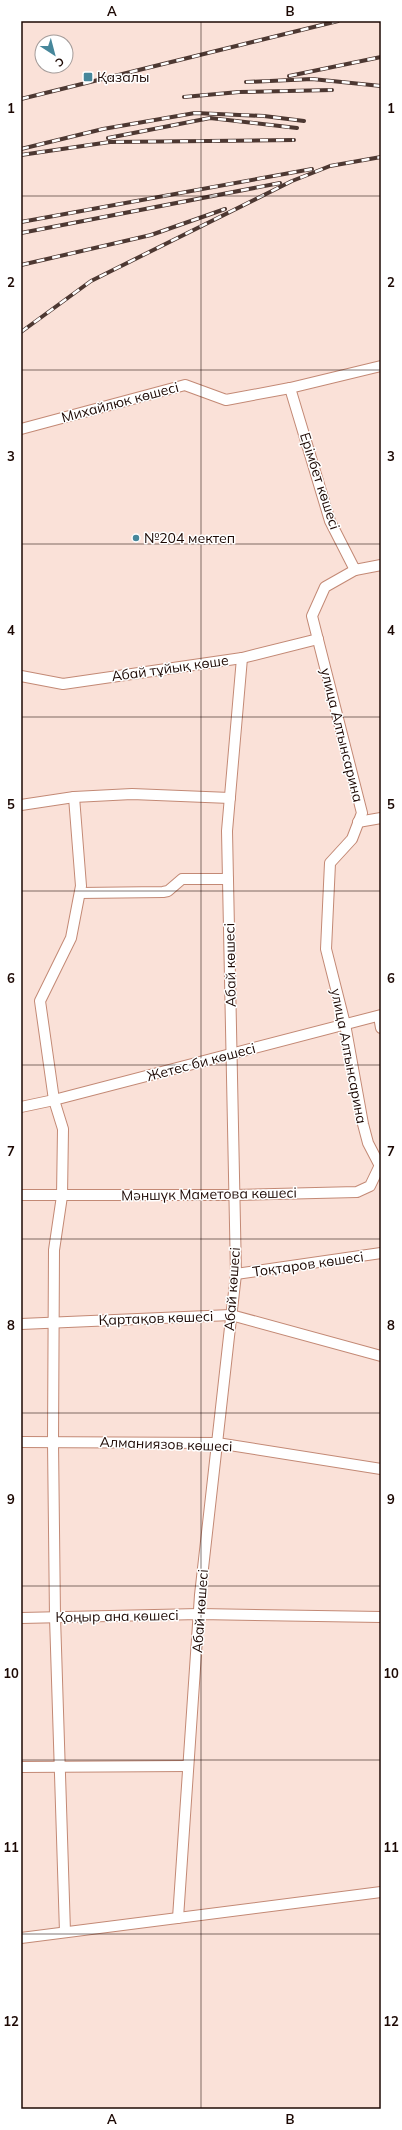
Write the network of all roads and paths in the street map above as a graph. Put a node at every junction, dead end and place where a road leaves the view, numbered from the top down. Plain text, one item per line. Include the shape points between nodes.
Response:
1 (381, 366) edge
2 (290, 388) junction
3 (21, 429) edge
4 (381, 565) edge
5 (355, 570) junction
6 (318, 639) junction
7 (242, 658) junction
8 (21, 676) edge
9 (74, 797) junction
10 (230, 798) junction
11 (21, 805) edge
12 (381, 818) edge
13 (358, 822) junction
14 (228, 879) junction
15 (80, 893) junction
16 (380, 1016) edge
17 (345, 1024) junction
18 (381, 1028) edge
19 (232, 1054) junction
20 (54, 1100) junction
21 (21, 1106) edge
22 (380, 1165) edge
23 (21, 1195) edge
24 (234, 1195) junction
25 (62, 1196) junction
26 (381, 1253) edge
27 (236, 1274) junction
28 (231, 1315) junction
29 (53, 1322) junction
30 (21, 1324) edge
31 (381, 1356) edge
32 (21, 1442) edge
33 (53, 1442) junction
34 (217, 1443) junction
35 (381, 1469) edge
36 (199, 1614) junction
37 (55, 1617) junction
38 (381, 1617) edge
39 (21, 1618) edge
40 (21, 1766) edge
41 (60, 1766) junction
42 (188, 1766) junction
43 (381, 1892) edge
44 (178, 1918) junction
45 (66, 1932) junction
46 (21, 1938) edge

1 - 2 street, Михайлюк көшесі
2 - 3 street, Михайлюк көшесі via 226,400 185,385
2 - 5 street, Ерімбет көшесі via 330,521
4 - 5 street
5 - 6 street, улица Алтынсарина via 325,587 312,616
6 - 7 street, Абай тұйық көше
6 - 13 street, улица Алтынсарина via 362,813
7 - 8 street, Абай тұйық көше via 63,684
7 - 10 street, Абай көшесі
9 - 10 street via 132,794
9 - 11 street
9 - 15 street
10 - 14 street, Абай көшесі via 227,831
12 - 13 street
13 - 17 street, улица Алтынсарина via 352,839 330,863 326,949
14 - 15 street via 182,880 163,892
14 - 19 street, Абай көшесі
15 - 20 street via 71,938 40,1001
16 - 17 street, Жетес би көшесі
16 - 18 street
17 - 19 street, Жетес би көшесі
17 - 22 street, улица Алтынсарина via 363,1124 368,1143
19 - 20 street, Жетес би көшесі
19 - 24 street, Абай көшесі
20 - 21 street, Жетес би көшесі
20 - 25 street via 63,1129
22 - 24 street, Мәншүк Маметова көшесі via 370,1186 357,1192
23 - 25 street, Мәншүк Маметова көшесі
24 - 25 street, Мәншүк Маметова көшесі
24 - 27 street, Абай көшесі
25 - 29 street via 54,1250
26 - 27 street, Тоқтаров көшесі
27 - 28 street, Абай көшесі
28 - 29 street, Қартақов көшесі
28 - 31 street, Қартақов көшесі
28 - 34 street, Абай көшесі
29 - 30 street, Қартақов көшесі
29 - 33 street
32 - 33 street, Алманиязов көшесі
33 - 34 street, Алманиязов көшесі
33 - 37 street
34 - 35 street, Алманиязов көшесі
34 - 36 street, Абай көшесі
36 - 37 street, Қоңыр ана көшесі
36 - 38 street, Қоңыр ана көшесі
36 - 42 street, Абай көшесі
37 - 39 street, Қоңыр ана көшесі
37 - 41 street
40 - 41 street
41 - 42 street
41 - 45 street
42 - 44 street, Абай көшесі
43 - 44 street
44 - 45 street
45 - 46 street

